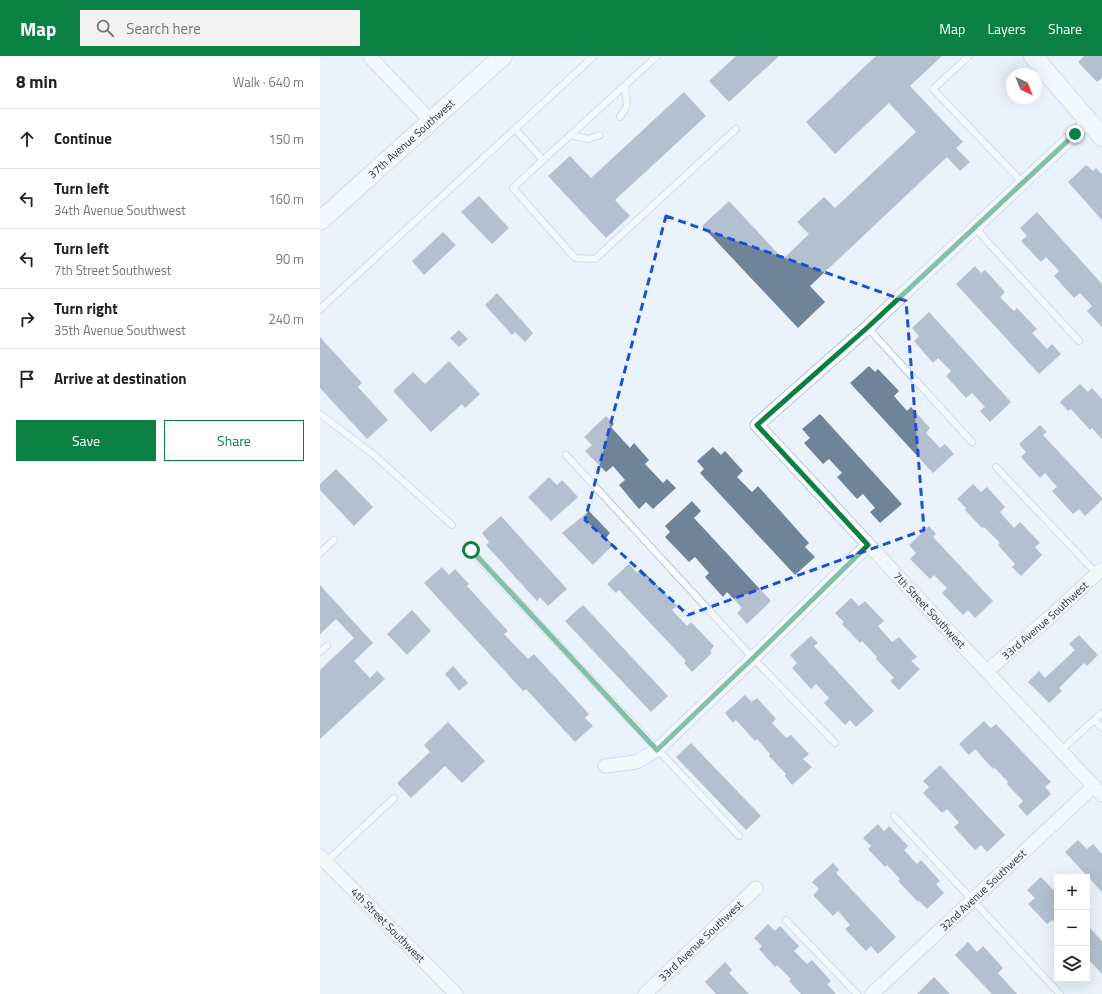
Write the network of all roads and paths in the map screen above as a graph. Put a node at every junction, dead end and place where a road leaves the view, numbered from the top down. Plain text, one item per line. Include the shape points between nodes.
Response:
1 (370, 56) edge
2 (503, 56) edge
3 (594, 56) edge
4 (657, 56) edge
5 (969, 56) edge
6 (1032, 56) edge
7 (625, 86) junction
8 (620, 117) dead end
9 (431, 121) junction
10 (1088, 122) junction
11 (515, 129) junction
12 (736, 130) dead end
13 (570, 135) junction
14 (600, 135) dead end
15 (1102, 138) edge
16 (543, 160) junction
17 (1022, 182) junction
18 (320, 221) edge
19 (976, 227) junction
20 (320, 309) edge
21 (868, 327) junction
22 (1079, 341) dead end
23 (320, 414) edge
24 (972, 442) dead end
25 (566, 455) dead end
26 (996, 466) dead end
27 (452, 525) dead end
28 (334, 540) dead end
29 (868, 545) junction
30 (471, 550) dead end
31 (320, 553) edge
32 (1099, 571) edge
33 (327, 646) dead end
34 (320, 652) edge
35 (753, 658) junction
36 (987, 671) junction
37 (1102, 713) edge
38 (1094, 720) junction
39 (1102, 728) edge
40 (835, 743) dead end
41 (657, 750) junction
42 (1061, 750) junction
43 (605, 766) dead end
44 (1098, 791) edge
45 (394, 798) dead end
46 (894, 816) dead end
47 (739, 836) dead end
48 (323, 859) edge
49 (756, 888) dead end
50 (972, 900) junction
51 (786, 920) dead end
52 (456, 994) edge
53 (645, 994) edge
54 (857, 994) edge
55 (872, 994) edge
56 (1060, 994) edge

1 - 9 street
2 - 9 main road, 37th Avenue Southwest
3 - 11 lane
4 - 7 lane
5 - 17 lane via 933,89
6 - 10 main road
7 - 8 lane via 627,106
7 - 13 lane
9 - 18 main road, 37th Avenue Southwest
10 - 15 main road
10 - 17 street
11 - 16 lane
11 - 20 lane
12 - 16 lane via 595,259 575,258 513,188
13 - 14 lane via 588,139
13 - 16 lane
17 - 19 street
19 - 21 street
19 - 22 lane
21 - 24 lane
21 - 29 street, 7th Street Southwest via 757,425
23 - 27 lane via 374,455
25 - 35 lane
26 - 32 lane
28 - 31 lane
29 - 35 street
29 - 36 street, 7th Street Southwest
30 - 41 lane
32 - 36 street, 33rd Avenue Southwest
33 - 34 lane
35 - 40 lane
35 - 41 street
36 - 42 street, 7th Street Southwest
37 - 38 lane
38 - 39 lane
38 - 42 lane
41 - 43 street via 636,762
41 - 47 lane
42 - 44 street, 7th Street Southwest
44 - 50 street, 32nd Avenue Southwest
45 - 48 lane
46 - 50 lane
48 - 52 street, 4th Street Southwest
49 - 53 street, 33rd Avenue Southwest
50 - 55 street, 32nd Avenue Southwest
50 - 56 lane
51 - 54 lane

